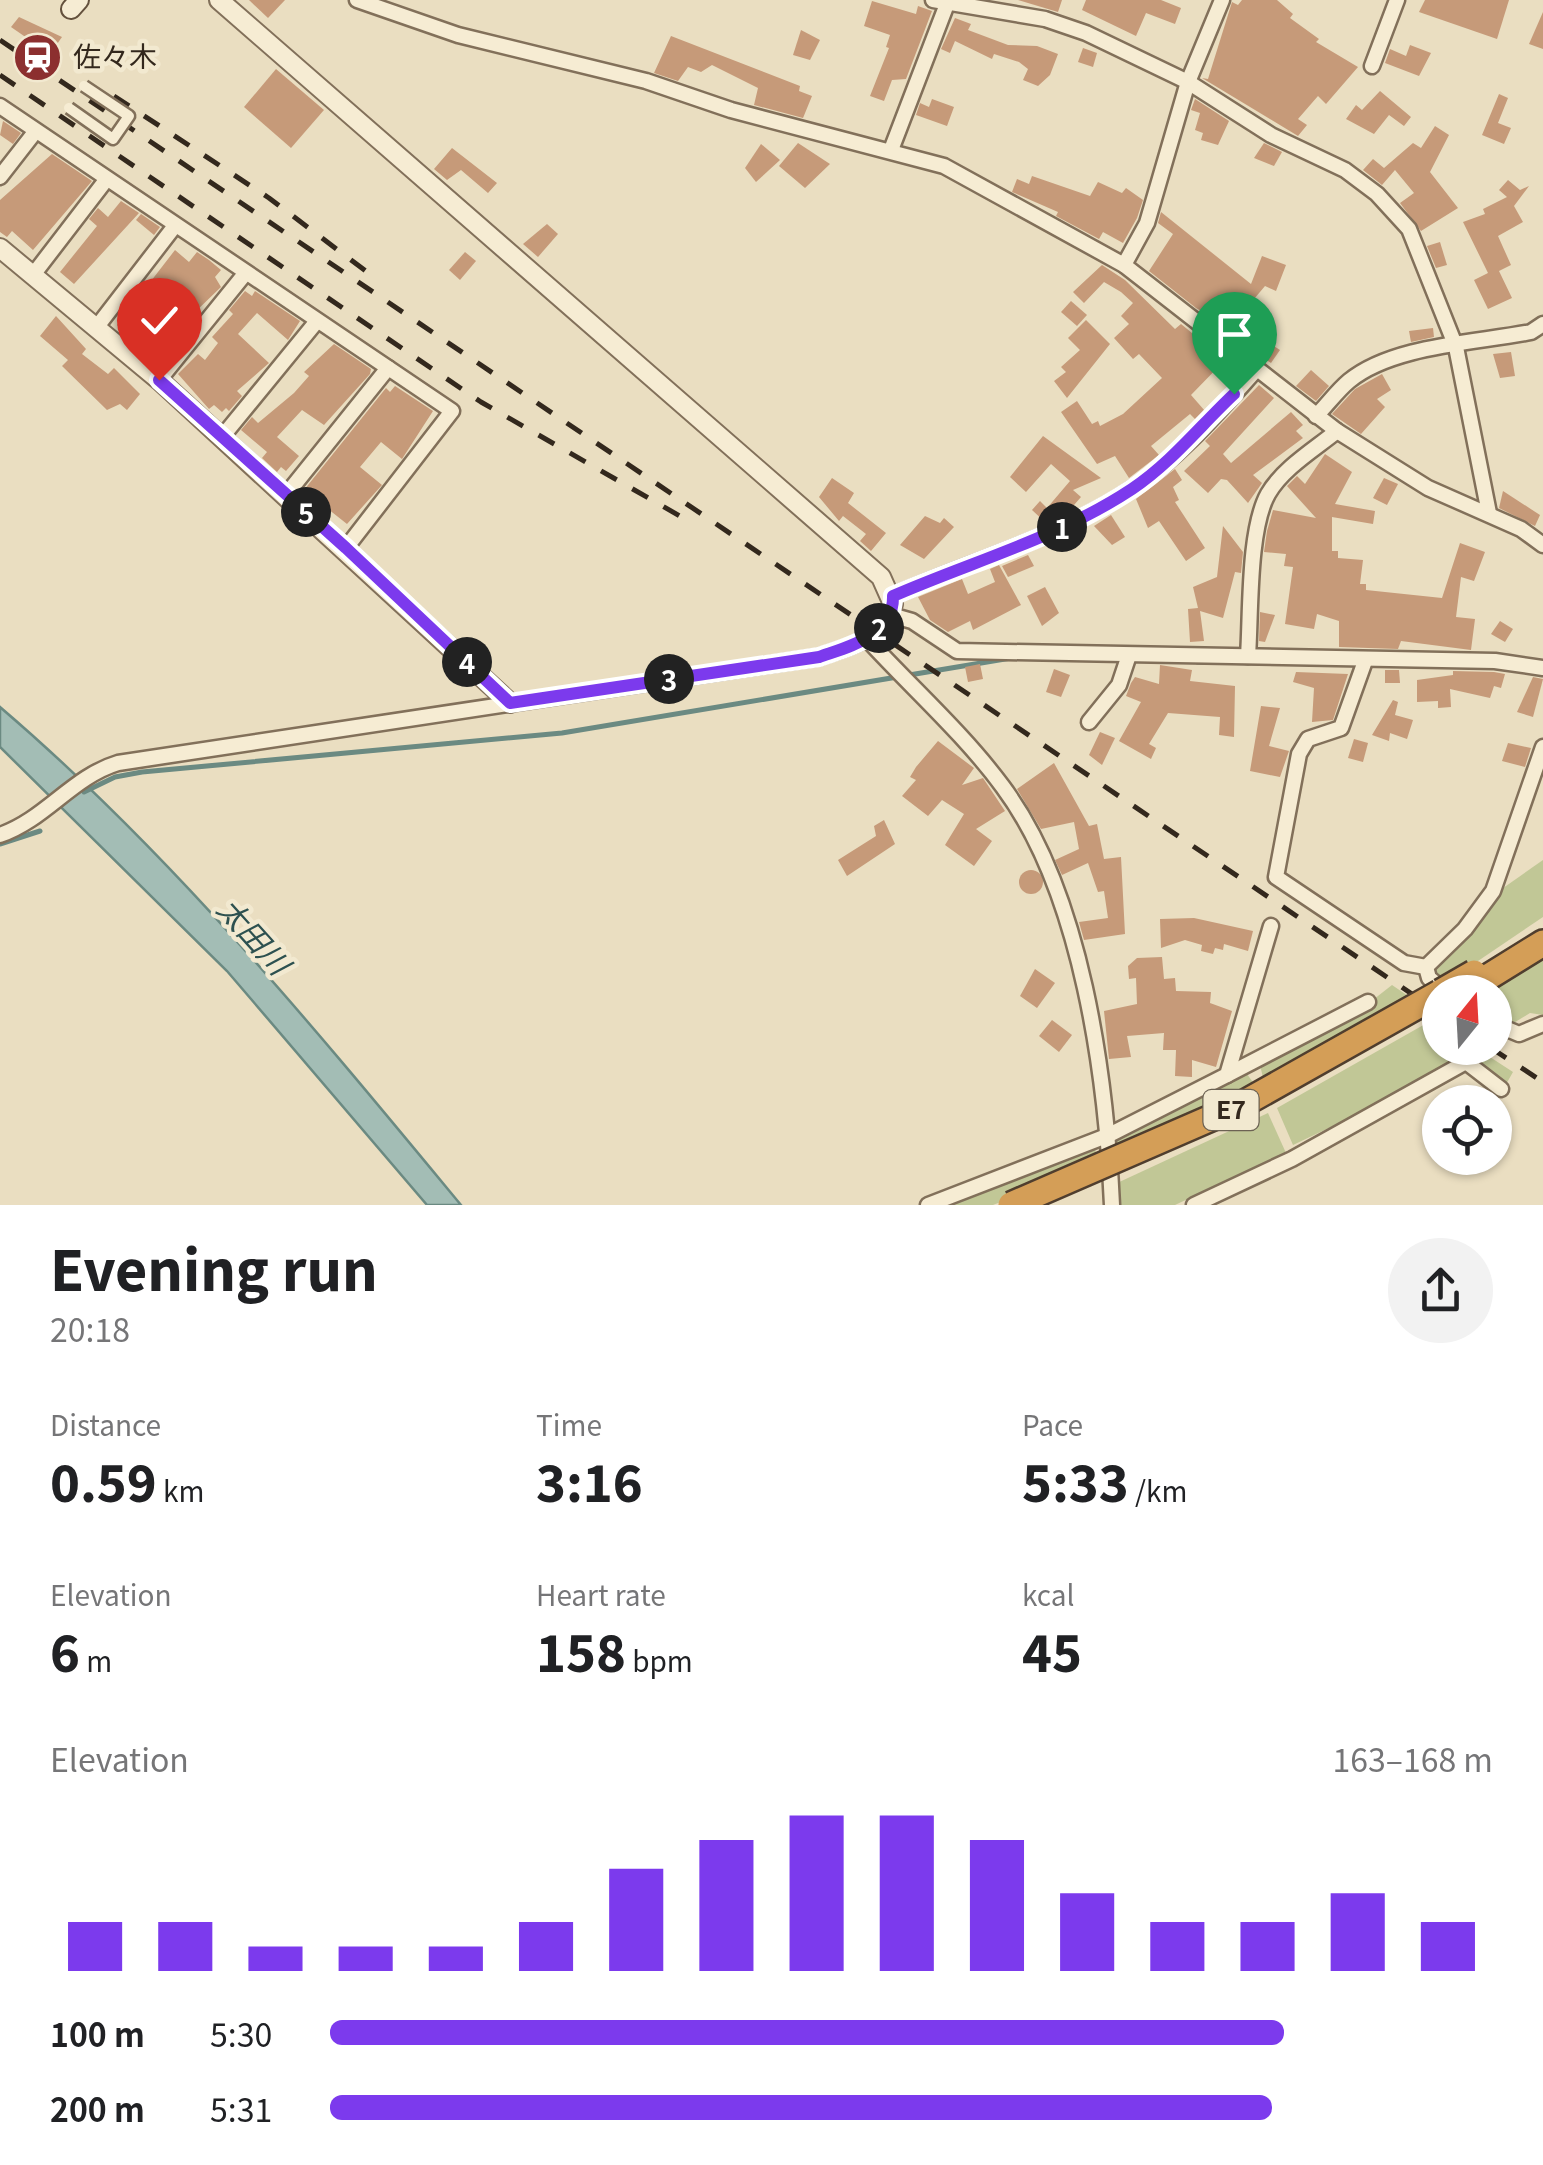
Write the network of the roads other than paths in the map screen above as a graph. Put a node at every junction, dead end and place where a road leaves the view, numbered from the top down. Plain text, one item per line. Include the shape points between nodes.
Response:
1 (219, 0) edge
2 (357, 0) edge
3 (1222, 0) edge
4 (1397, 0) edge
5 (940, 2) edge
6 (1372, 66) dead end
7 (1188, 82) junction
8 (84, 86) dead end
9 (0, 106) edge
10 (68, 108) dead end
11 (35, 132) junction
12 (890, 150) junction
13 (0, 177) edge
14 (106, 180) junction
15 (174, 226) junction
16 (0, 248) edge
17 (1124, 265) junction
18 (244, 274) junction
19 (32, 275) junction
20 (318, 321) junction
21 (1543, 324) edge
22 (96, 328) junction
23 (1456, 347) junction
24 (388, 368) junction
25 (1256, 370) junction
26 (159, 380) junction
27 (1316, 416) junction
28 (1337, 431) junction
29 (222, 437) junction
30 (286, 495) junction
31 (1488, 513) junction
32 (1543, 545) edge
33 (346, 548) junction
34 (892, 605) junction
35 (868, 640) junction
36 (1129, 655) junction
37 (1248, 656) junction
38 (1365, 661) junction
39 (1543, 668) edge
40 (510, 703) junction
41 (1089, 722) dead end
42 (1543, 747) edge
43 (0, 835) edge
44 (1271, 926) dead end
45 (1543, 927) edge
46 (1543, 942) edge
47 (1426, 967) junction
48 (1429, 975) edge
49 (1482, 975) edge
50 (1486, 975) edge
51 (1368, 1002) dead end
52 (1422, 1005) edge
53 (1422, 1017) edge
54 (1543, 1024) edge
55 (1512, 1031) edge
56 (1227, 1074) junction
57 (1425, 1085) edge
58 (1496, 1085) edge
59 (1422, 1087) edge
60 (1109, 1135) junction
61 (928, 1205) edge
62 (1011, 1205) edge
63 (1046, 1205) edge
64 (1112, 1205) edge
65 (1194, 1205) edge

1 - 34 street via 881,577
2 - 12 street via 458,35
3 - 7 street
4 - 6 street
5 - 7 street via 1046,19
5 - 12 street
7 - 17 street via 1147,222
7 - 23 street via 1376,194 1410,229
8 - 10 street, bridge via 128,116 113,139
9 - 11 street
11 - 13 street
11 - 14 street
12 - 17 street via 944,166
14 - 15 street
14 - 19 street
15 - 18 street
15 - 22 street
16 - 19 street
17 - 25 street
18 - 20 street
18 - 26 street
19 - 22 street
20 - 24 street
20 - 29 street
21 - 23 street
22 - 26 street
23 - 27 street via 1379,364 1350,380
23 - 31 street
24 - 30 street
24 - 33 street via 452,412
25 - 27 street
25 - 34 street via 1135,487 1086,517
26 - 29 street
27 - 28 street
28 - 31 street via 1428,488
28 - 37 street via 1268,494 1257,540
29 - 30 street
30 - 33 street
31 - 32 street
33 - 40 street
34 - 35 street
34 - 36 street via 957,650
35 - 40 street via 819,657
35 - 60 street via 1003,787 1055,882 1100,1065
36 - 37 street
36 - 41 street via 1118,685
37 - 38 street
38 - 39 street via 1494,661
38 - 47 street via 1342,728 1308,739 1299,754 1276,878 1404,963
40 - 43 street via 118,762 90,771 26,826
42 - 47 street via 1493,890
44 - 56 street
45 - 49 highway, E7
46 - 50 highway, E7
47 - 48 street
51 - 56 street
52 - 62 highway, E7, bridge via 1241,1105
53 - 63 highway, E7 via 1259,1108
54 - 55 street
56 - 60 street
57 - 58 street via 1466,1062
59 - 65 street
60 - 61 street
60 - 64 street

